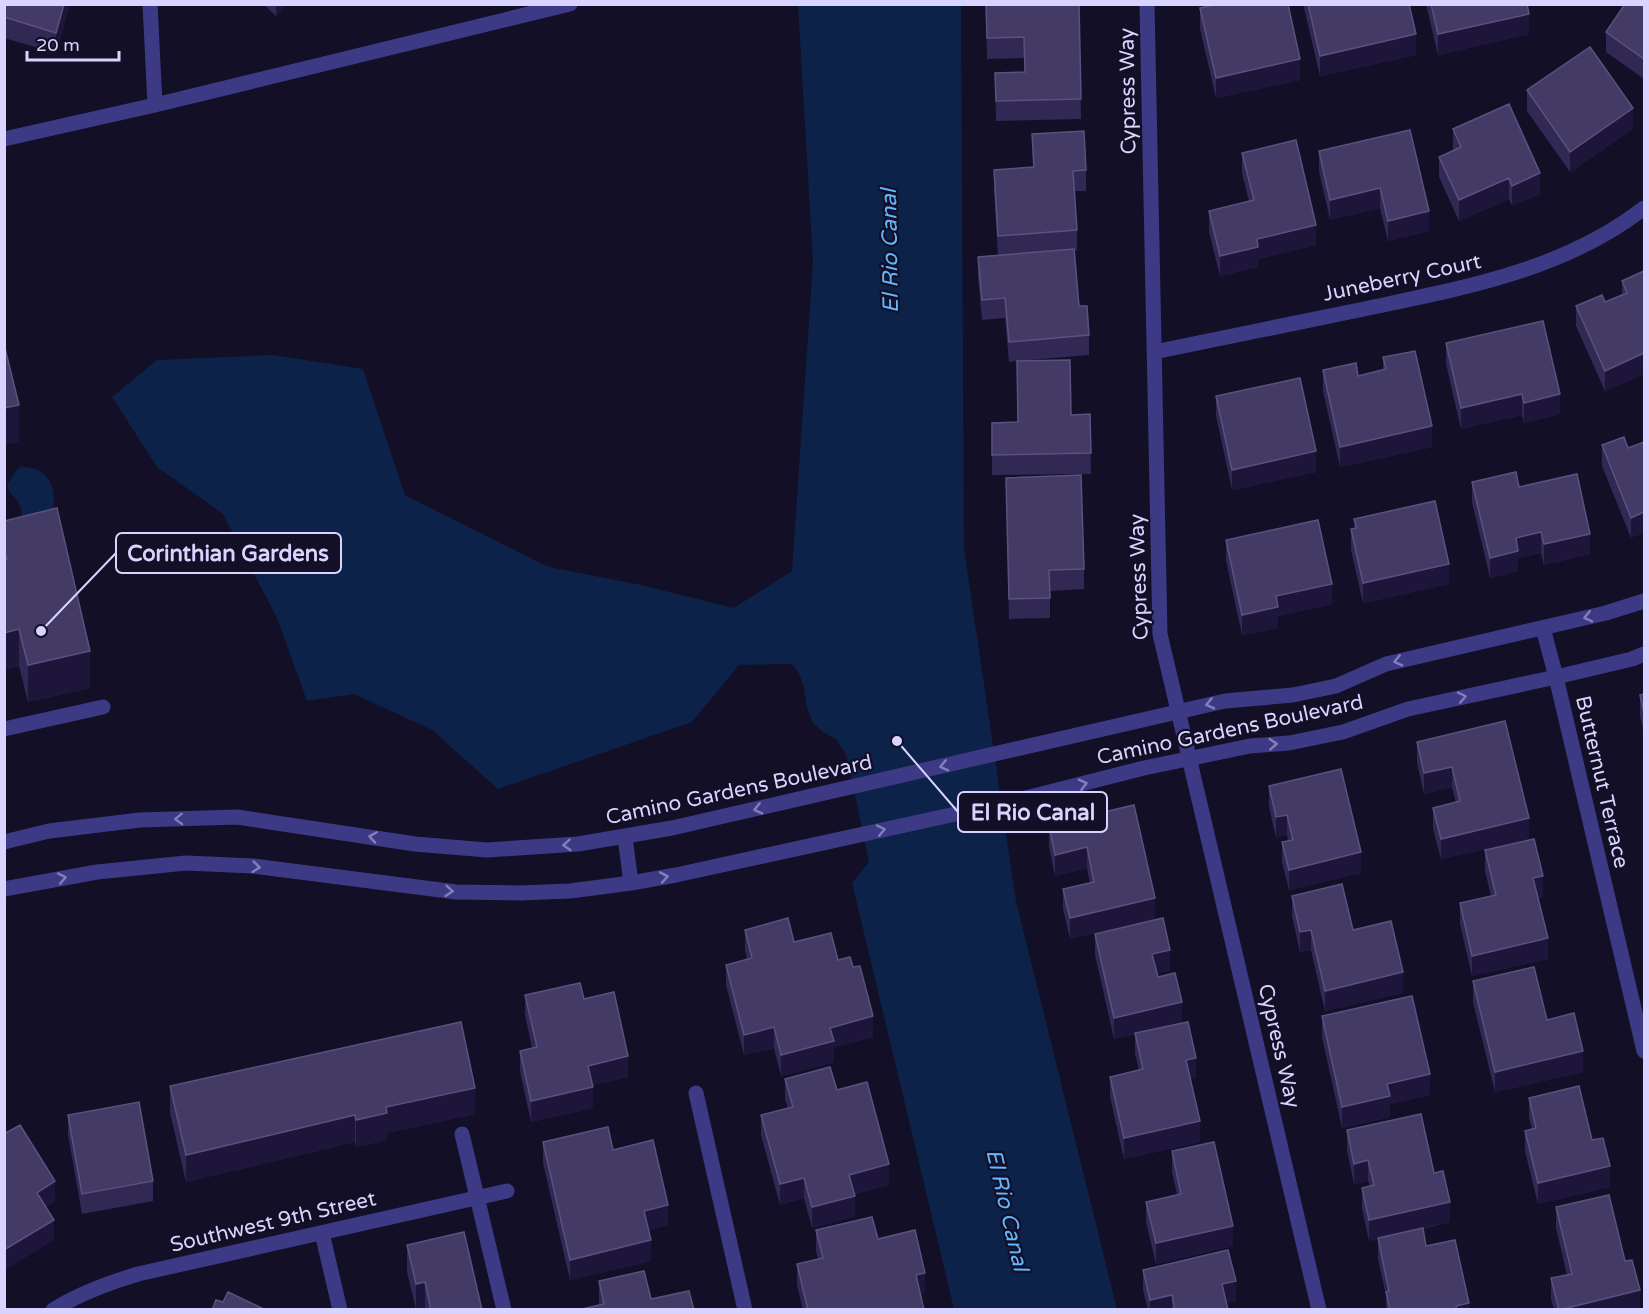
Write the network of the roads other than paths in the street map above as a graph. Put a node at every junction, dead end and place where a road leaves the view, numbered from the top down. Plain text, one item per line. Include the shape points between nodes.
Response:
1 (150, 4) edge
2 (570, 4) edge
3 (1148, 4) edge
4 (155, 105) junction
5 (4, 139) edge
6 (1644, 208) edge
7 (1154, 352) junction
8 (1644, 601) edge
9 (1543, 628) junction
10 (1644, 654) edge
11 (1556, 677) junction
12 (103, 707) dead end
13 (1178, 712) junction
14 (4, 729) edge
15 (1189, 759) junction
16 (625, 837) junction
17 (4, 842) edge
18 (631, 883) junction
19 (4, 889) edge
20 (1644, 1051) edge
21 (696, 1093) dead end
22 (462, 1134) dead end
23 (507, 1191) dead end
24 (477, 1198) junction
25 (322, 1233) junction
26 (53, 1310) edge
27 (340, 1310) edge
28 (504, 1310) edge
29 (745, 1310) edge
30 (1319, 1310) edge

1 - 4 street
2 - 4 street
3 - 7 street, Cypress Way
4 - 5 street
6 - 7 street, Juneberry Court via 1583,246 1530,269 1474,285
7 - 13 street, Cypress Way via 1160,634
8 -> 9 street, Camino Gardens Boulevard
9 - 11 street, Butternut Terrace
9 -> 13 street, Camino Gardens Boulevard via 1386,664 1336,686 1293,695 1225,701
10 - 11 street, Camino Gardens Boulevard
15 -> 11 street, Camino Gardens Boulevard via 1343,732 1408,709
11 - 20 street, Butternut Terrace
12 - 14 street
13 - 15 street, Cypress Way
13 -> 16 street, Camino Gardens Boulevard
18 -> 15 street, Camino Gardens Boulevard via 1006,803
15 - 30 street, Cypress Way
16 -> 17 street, Camino Gardens Boulevard via 487,850 415,844 237,817 141,820 49,831
16 - 18 street
19 -> 18 street, Camino Gardens Boulevard via 98,872 186,863 253,866 456,892 570,891
21 - 29 street
22 - 24 street
23 - 24 street, Southwest 9th Street
24 - 25 street, Southwest 9th Street
24 - 28 street
25 - 26 street, Southwest 9th Street via 138,1274 75,1297
25 - 27 street

